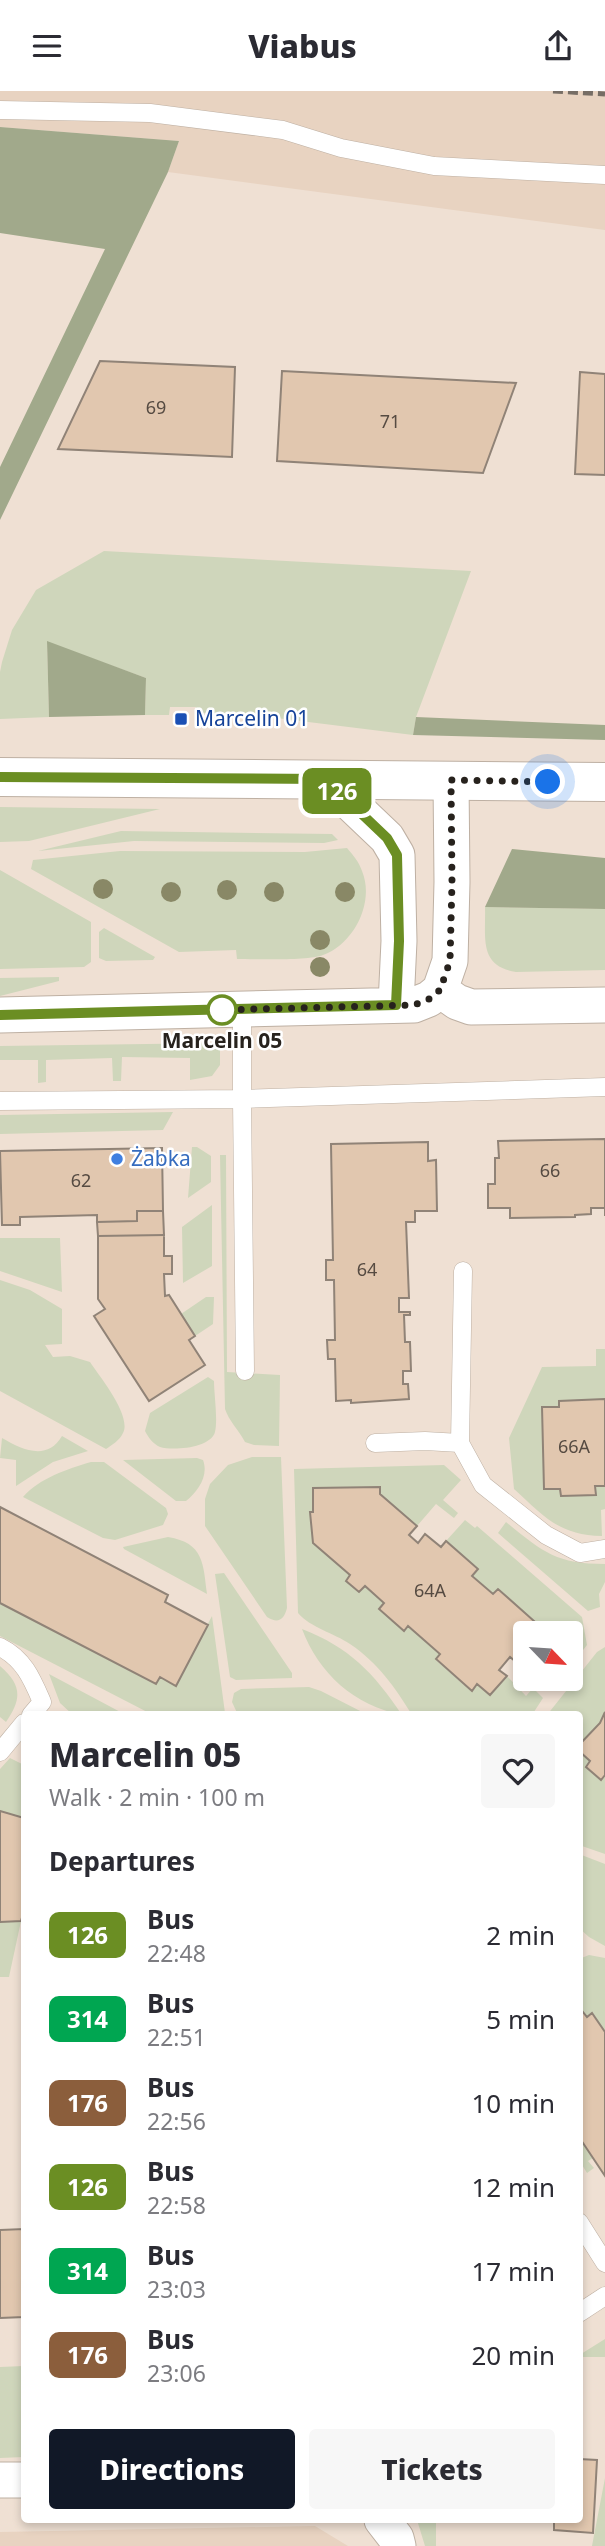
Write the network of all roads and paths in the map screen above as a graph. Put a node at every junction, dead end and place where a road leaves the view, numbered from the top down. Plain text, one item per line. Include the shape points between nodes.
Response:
1 (0, 110) edge
2 (605, 175) edge
3 (0, 777) edge
4 (325, 779) junction
5 (451, 780) junction
6 (605, 782) edge
7 (440, 990) junction
8 (396, 1005) junction
9 (605, 1005) edge
10 (242, 1009) junction
11 (0, 1015) edge
12 (605, 1087) edge
13 (242, 1099) junction
14 (0, 1101) edge
15 (463, 1271) dead end
16 (245, 1371) dead end
17 (375, 1443) dead end
18 (460, 1443) junction
19 (605, 1549) edge
20 (0, 1647) edge
21 (42, 1711) edge
22 (21, 1727) edge
23 (0, 1752) edge
24 (583, 2228) edge
25 (605, 2263) edge
26 (605, 2296) edge
27 (583, 2310) edge
28 (0, 2480) edge
29 (21, 2480) edge
30 (384, 2523) edge
31 (398, 2546) edge

1 - 2 lane via 150,113 283,130 341,148 434,166
3 - 4 street
4 - 5 street
4 - 8 street via 387,838 397,855
5 - 6 street
5 - 7 street via 450,961
7 - 8 street via 414,1005
7 - 9 street via 471,1007
8 - 10 street
10 - 11 street
10 - 13 lane
12 - 13 lane
13 - 14 lane
13 - 16 lane
15 - 18 lane
17 - 18 lane
18 - 19 lane via 483,1485 546,1535 580,1553
20 - 21 lane via 30,1674
22 - 23 lane
24 - 25 lane
26 - 27 lane
28 - 29 street
30 - 31 street

